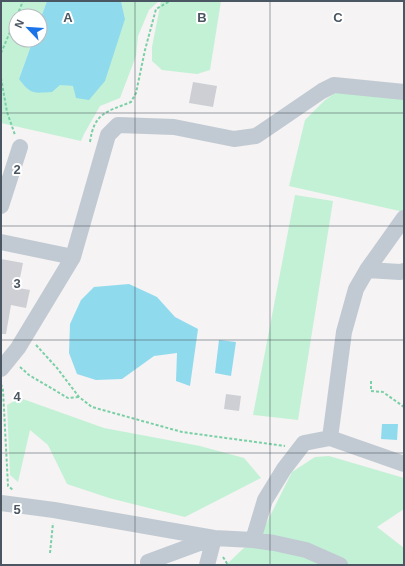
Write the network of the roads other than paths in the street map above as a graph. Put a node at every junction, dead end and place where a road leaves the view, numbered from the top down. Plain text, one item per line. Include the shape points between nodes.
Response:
1 (404, 92) edge
2 (20, 148) road end
3 (1, 206) edge
4 (404, 218) edge
5 (1, 242) edge
6 (73, 257) junction
7 (367, 270) junction
8 (404, 271) edge
9 (5, 363) edge
10 (330, 438) junction
11 (404, 464) edge
12 (1, 503) edge
13 (214, 538) junction
14 (253, 540) junction
15 (152, 564) edge
16 (207, 565) edge
17 (340, 565) edge

1 - 6 lane via 334,85 256,136 234,139 174,127 118,124 108,135
2 - 3 lane
4 - 7 lane
5 - 6 lane
6 - 9 lane via 26,334
7 - 8 lane
7 - 10 lane via 356,289 344,332
10 - 11 lane
10 - 14 lane via 304,443 284,469 265,500
12 - 13 lane
13 - 14 lane
13 - 15 lane
13 - 16 lane
14 - 17 lane via 306,550

